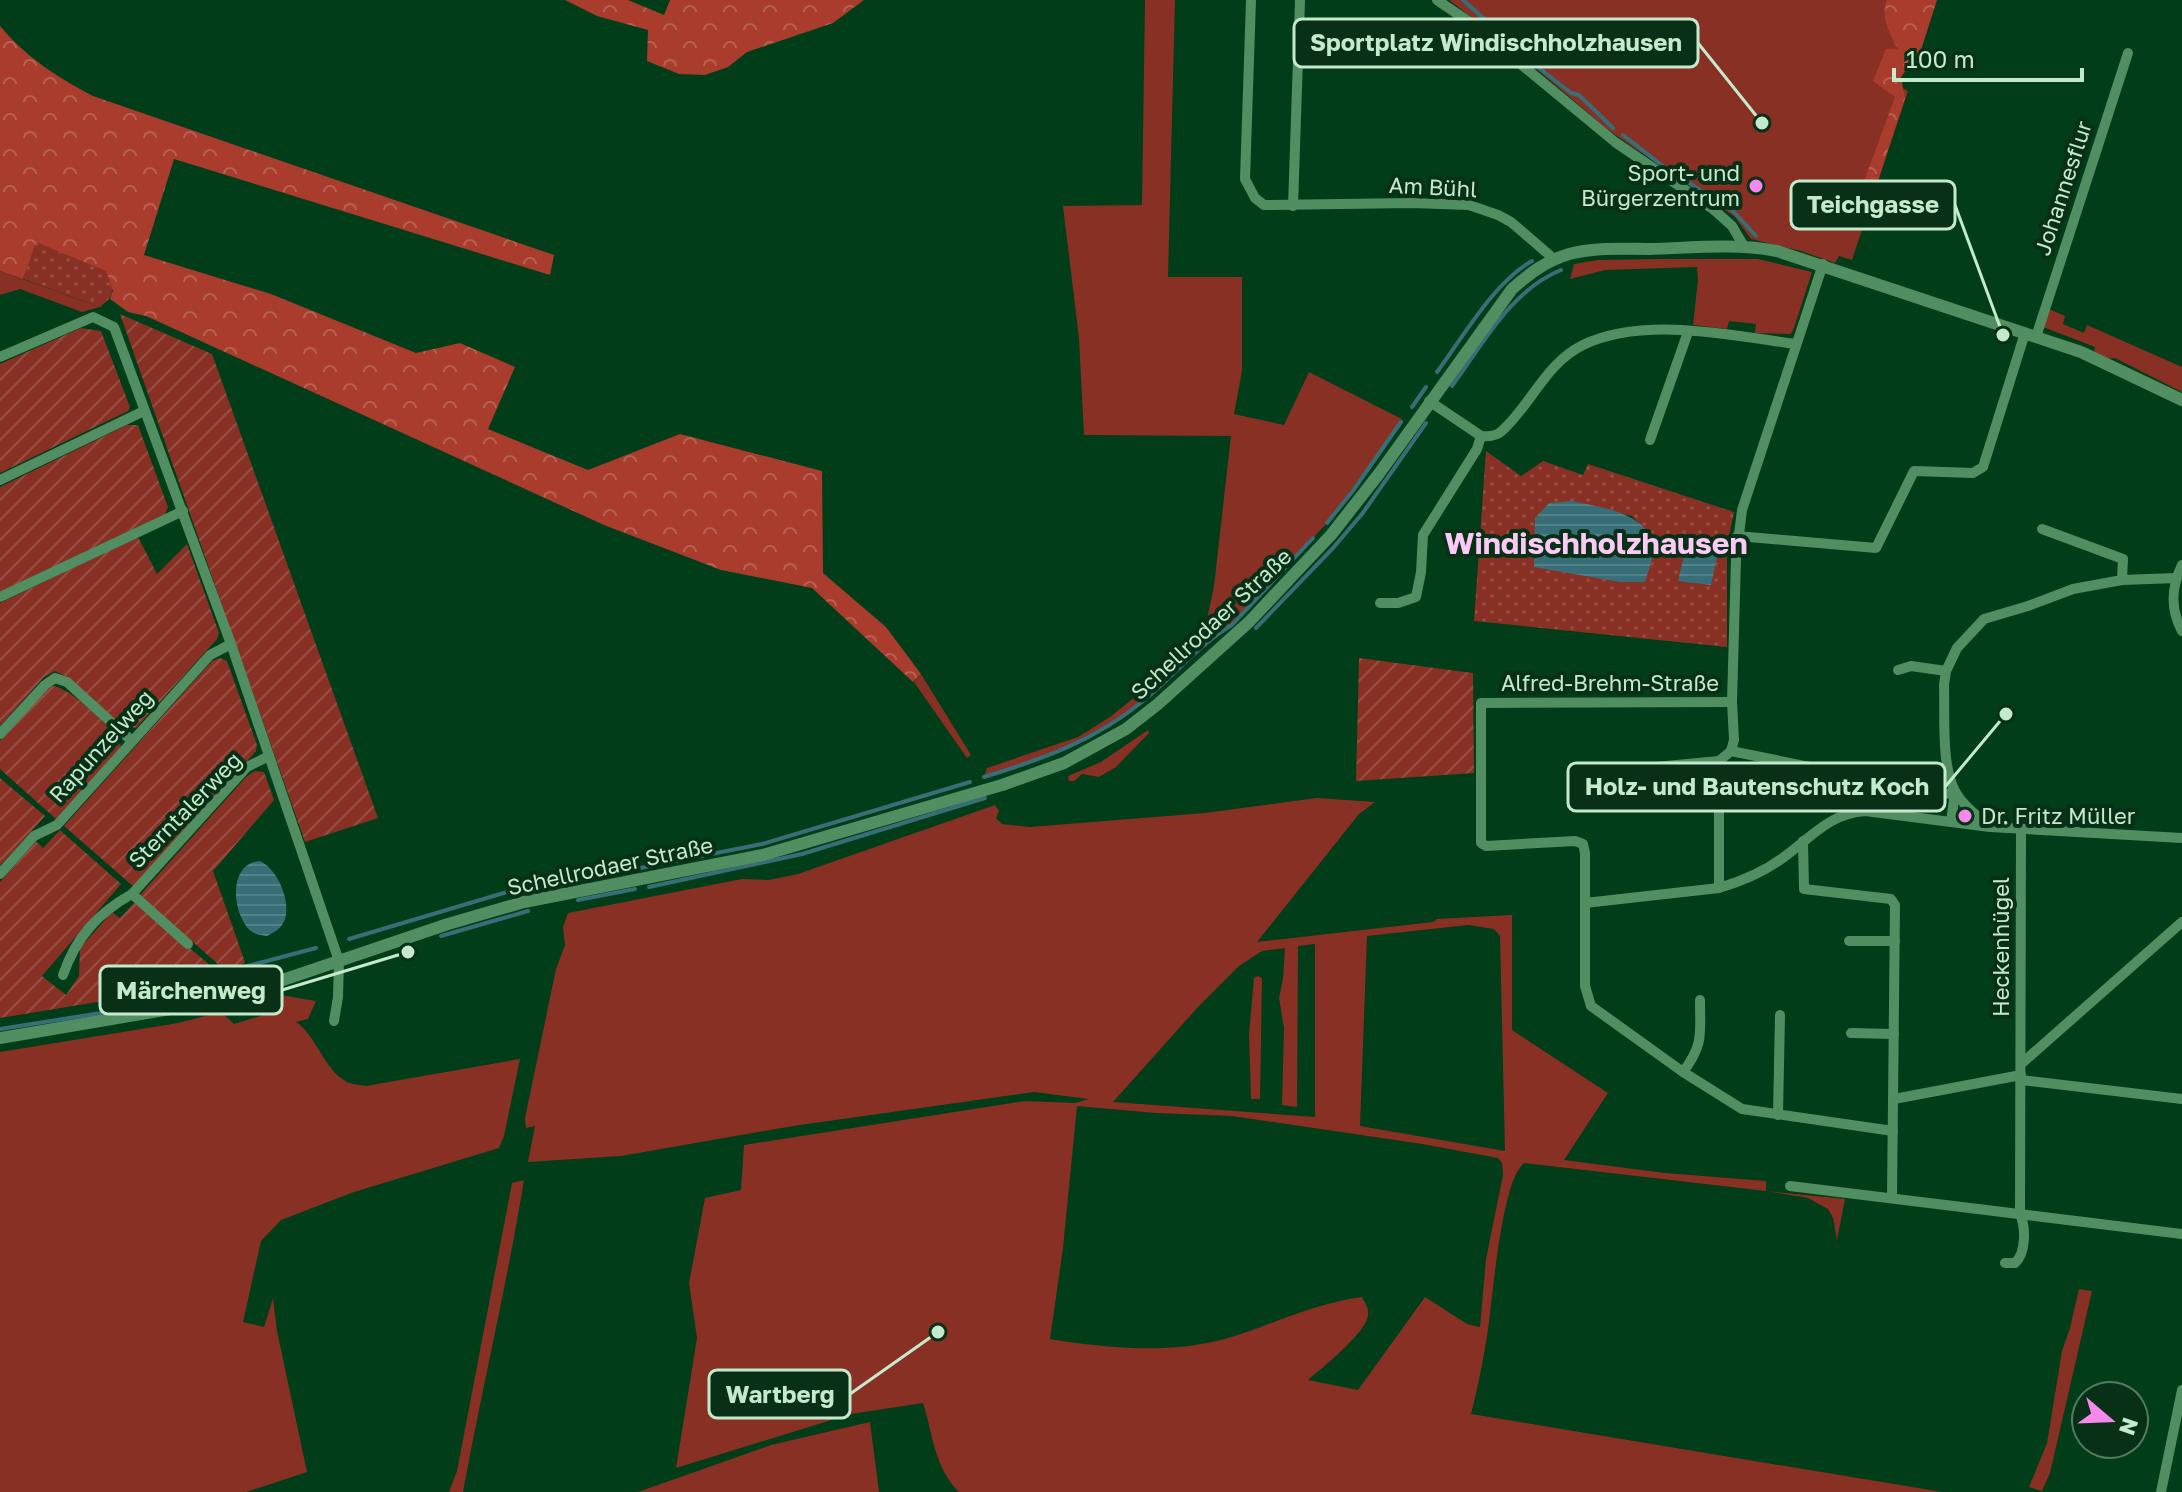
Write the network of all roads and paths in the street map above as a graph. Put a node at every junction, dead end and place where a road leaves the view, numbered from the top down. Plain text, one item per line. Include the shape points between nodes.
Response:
1 (1251, 0) edge
2 (1300, 0) edge
3 (1437, 0) edge
4 (2128, 53) dead end
5 (1293, 206) junction
6 (1745, 248) junction
7 (1554, 259) junction
8 (1823, 264) junction
9 (1688, 332) junction
10 (2031, 335) junction
11 (1795, 344) junction
12 (0, 357) edge
13 (2182, 400) edge
14 (1429, 401) junction
15 (144, 411) junction
16 (1481, 436) junction
17 (1650, 440) dead end
18 (0, 480) edge
19 (183, 511) junction
20 (2042, 529) dead end
21 (1737, 536) junction
22 (2182, 565) edge
23 (2176, 578) junction
24 (2122, 580) junction
25 (0, 597) edge
26 (1380, 603) dead end
27 (2182, 631) edge
28 (231, 644) junction
29 (1898, 670) dead end
30 (1946, 671) junction
31 (1732, 702) junction
32 (0, 734) edge
33 (132, 741) junction
34 (1731, 751) junction
35 (269, 756) junction
36 (1719, 761) junction
37 (1613, 771) dead end
38 (1955, 792) junction
39 (1951, 822) junction
40 (1990, 827) junction
41 (2021, 830) junction
42 (2182, 838) edge
43 (1803, 841) junction
44 (0, 874) edge
45 (1719, 888) junction
46 (132, 894) junction
47 (1585, 903) junction
48 (2182, 922) edge
49 (1849, 941) dead end
50 (1895, 941) junction
51 (188, 944) dead end
52 (339, 961) junction
53 (63, 975) dead end
54 (1700, 1000) dead end
55 (1780, 1015) dead end
56 (334, 1021) dead end
57 (1851, 1033) dead end
58 (1894, 1034) junction
59 (0, 1038) edge
60 (1683, 1072) junction
61 (2021, 1073) junction
62 (1894, 1099) junction
63 (2182, 1099) edge
64 (1778, 1115) junction
65 (1893, 1131) junction
66 (1790, 1186) dead end
67 (1892, 1198) junction
68 (2020, 1214) junction
69 (2182, 1234) edge
70 (2005, 1263) dead end
71 (2182, 1390) edge
72 (2161, 1492) edge

1 - 5 street, Am Bühl via 1245,179 1264,205
2 - 5 street
3 - 6 street via 1615,142 1713,209
4 - 10 street, Johannesflur
5 - 7 street, Am Bühl via 1478,207 1511,222
6 - 7 street, Schellrodaer Straße via 1592,250
6 - 8 street, Schellrodaer Straße
7 - 14 street, Schellrodaer Straße via 1512,289
8 - 10 street, Schellrodaer Straße
8 - 11 street
9 - 11 street
9 - 16 street via 1624,333 1568,353 1503,430
9 - 17 street
10 - 13 street, Schellrodaer Straße via 2081,352
10 - 21 street, Johannesflur via 1983,467 1973,473 1914,471 1876,548
11 - 21 street
12 - 15 street via 93,317 114,327
14 - 16 street
14 - 52 street, Schellrodaer Straße via 1331,535 1278,592 1158,704 1126,729 1064,763 807,844 524,902
15 - 18 street
15 - 19 street
16 - 26 street via 1423,535 1416,597
19 - 25 street
19 - 28 street
20 - 24 street via 2123,559
21 - 31 street
22 - 23 street
23 - 24 street
23 - 27 street via 2174,610
24 - 30 street via 2073,589 1984,619 1962,641
28 - 33 street, Rapunzelweg via 210,655
28 - 35 street
29 - 30 street via 1911,666
30 - 38 street via 1947,766
31 - 34 street
31 - 47 street, Alfred-Brehm-Straße via 1481,703 1481,843 1583,844
32 - 33 street via 55,678 67,682
33 - 44 street, Rapunzelweg via 57,825 34,836
34 - 36 street
34 - 38 street
35 - 46 street, Sterntalerweg via 247,767
35 - 52 street
36 - 37 street
36 - 45 street
38 - 39 street
38 - 40 street
39 - 40 street
39 - 43 street via 1851,812
40 - 41 street
41 - 42 street
41 - 61 street, Heckenhügel
43 - 45 street via 1775,862
43 - 50 street via 1804,889 1891,899
45 - 47 street
46 - 51 street, Sterntalerweg
46 - 53 street, Sterntalerweg via 109,907 73,948
47 - 60 street, Alfred-Brehm-Straße via 1585,986 1591,1006
48 - 61 street
49 - 50 street
50 - 58 street
52 - 56 street
52 - 59 street, Schellrodaer Straße via 194,1005
54 - 60 street via 1700,1043
55 - 64 street
57 - 58 street
58 - 62 street
60 - 64 street, Alfred-Brehm-Straße via 1742,1109
61 - 62 street
61 - 63 street
61 - 68 street, Heckenhügel
62 - 65 street
64 - 65 street, Alfred-Brehm-Straße
65 - 67 street
66 - 67 street
67 - 68 street
68 - 69 street
68 - 70 street, Heckenhügel via 2025,1225 2020,1258
71 - 72 street

